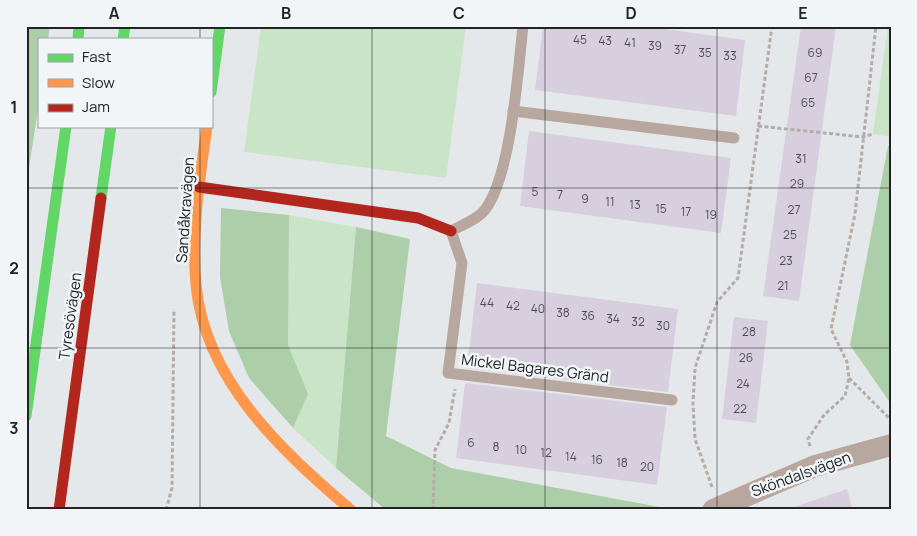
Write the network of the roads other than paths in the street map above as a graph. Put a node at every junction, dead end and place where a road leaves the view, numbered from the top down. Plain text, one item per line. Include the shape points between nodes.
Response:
1 (220, 26) edge
2 (523, 26) edge
3 (212, 85) edge
4 (513, 111) junction
5 (66, 128) edge
6 (111, 128) edge
7 (207, 128) edge
8 (734, 138) dead end
9 (199, 187) junction
10 (451, 231) junction
11 (672, 400) dead end
12 (26, 416) edge
13 (891, 446) edge
14 (716, 508) edge
15 (59, 510) edge
16 (352, 510) edge

1 - 3 street
2 - 4 lane
4 - 8 lane
4 - 10 lane via 500,183 483,212
5 - 12 street, Tyresövägen
6 - 15 street, Tyresövägen
7 - 9 street, Sandåkravägen
9 - 10 street via 418,218
9 - 16 street, Sandåkravägen via 196,286 204,323 217,358 234,390 265,430 298,464
10 - 11 lane, Mickel Bagares Gränd via 462,263 448,373
13 - 14 street, Sköndalsvägen via 815,466

